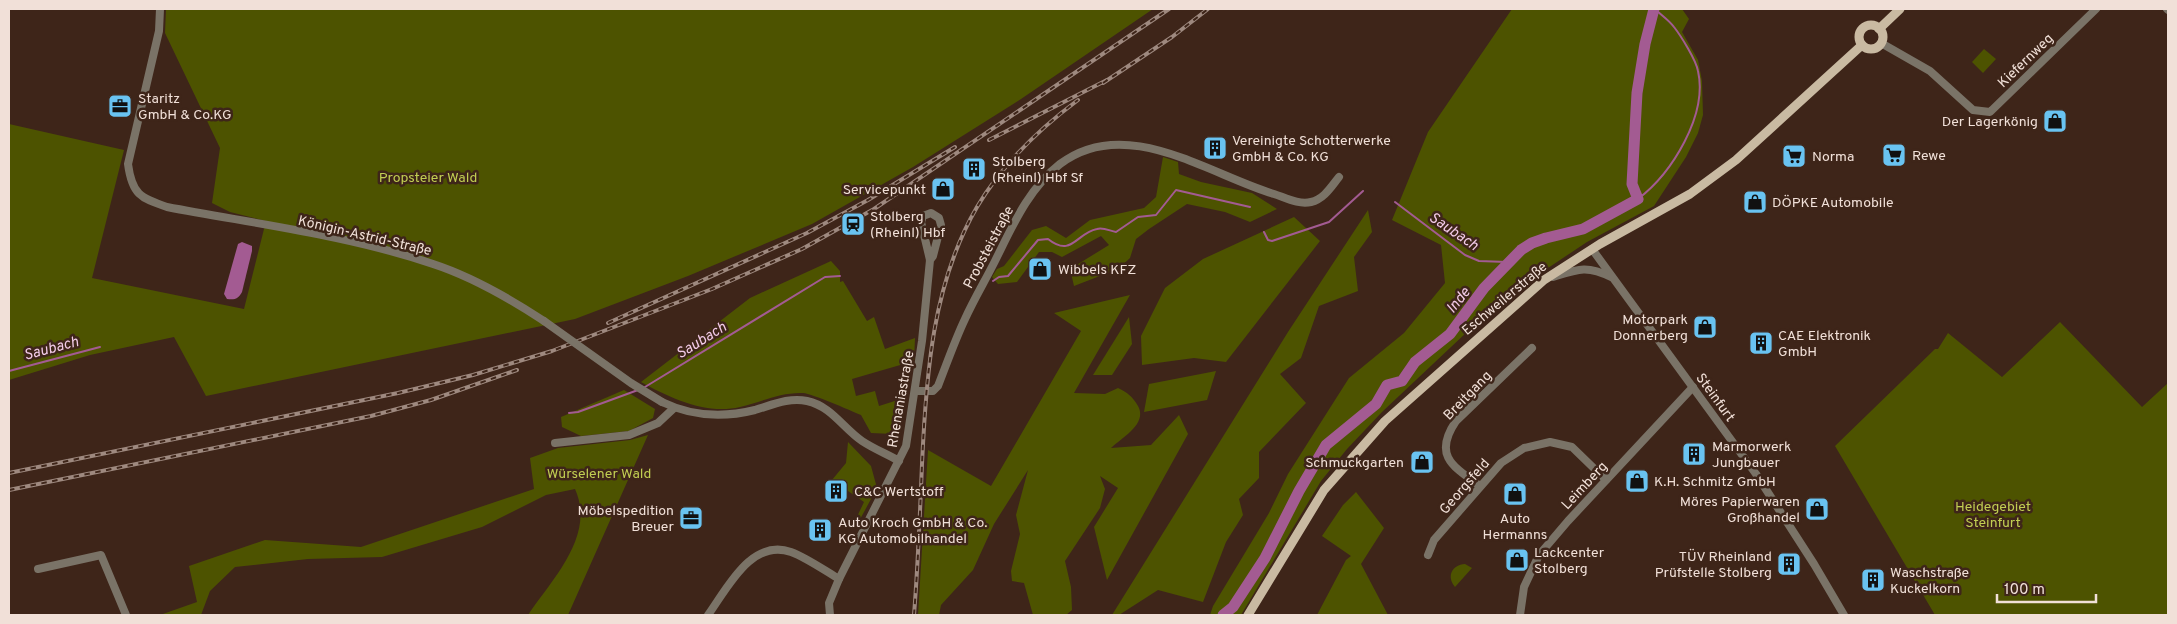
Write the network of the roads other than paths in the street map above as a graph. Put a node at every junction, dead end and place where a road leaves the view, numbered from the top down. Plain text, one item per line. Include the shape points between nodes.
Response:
1 (160, 9) edge
2 (1900, 9) edge
3 (2096, 9) edge
4 (1879, 28) junction
5 (1881, 43) junction
6 (1862, 45) junction
7 (1339, 177) dead end
8 (1592, 249) junction
9 (930, 260) junction
10 (1612, 278) junction
11 (1544, 280) junction
12 (1532, 348) dead end
13 (1693, 387) junction
14 (915, 391) junction
15 (674, 408) junction
16 (555, 442) dead end
17 (899, 461) junction
18 (1606, 480) junction
19 (1480, 486) junction
20 (1428, 555) dead end
21 (38, 569) dead end
22 (839, 579) junction
23 (126, 615) edge
24 (708, 615) edge
25 (830, 615) edge
26 (1248, 615) edge
27 (1520, 615) edge
28 (1844, 615) edge

1 - 15 street, Königin-Astrid-Straße, bridge via 159,31 128,164 130,181 138,195 167,207 339,239 435,264 479,282 544,321 631,384
2 - 4 main road
3 - 5 street, Kiefernweg via 1990,112 1973,110 1930,70
4 - 5 main road
4 - 6 main road via 1872,25 1862,30 1859,37
5 - 6 main road via 1871,49
6 - 8 main road, Eschweilerstraße via 1736,160 1690,194
7 - 14 street, Probsteistraße via 1322,197 1301,203 1254,188 1174,154 1112,144 1087,149 1060,165 1039,185 1016,217 965,320 938,386 932,391
8 - 10 street, Steinfurt
8 - 11 main road, Eschweilerstraße
9 - 9 street via 934,256 941,225 939,218 931,213 923,216 921,222
9 - 14 street, Rhenaniastraße
10 - 11 street via 1587,268
10 - 13 street, Steinfurt
11 - 26 main road, Eschweilerstraße via 1385,421 1352,456 1320,496
12 - 19 street, Breitgang via 1449,431 1445,448 1449,458 1457,470
13 - 18 street, Leimberg
13 - 28 street, Steinfurt via 1784,515
14 - 17 street, Rhenaniastraße via 907,441
15 - 16 street via 658,423 629,435
15 - 17 street, Königin-Astrid-Straße via 717,416 739,414 777,403 807,401 830,411 850,432
17 - 22 street, Rhenaniastraße
18 - 19 street, Georgsfeld via 1572,447 1550,442 1524,448 1501,462
18 - 27 street, Leimberg via 1539,555 1524,587
19 - 20 street, Georgsfeld via 1434,540
21 - 23 street via 102,555
22 - 24 street via 792,552 763,552 743,568
22 - 25 street, Rhenaniastraße via 829,603

